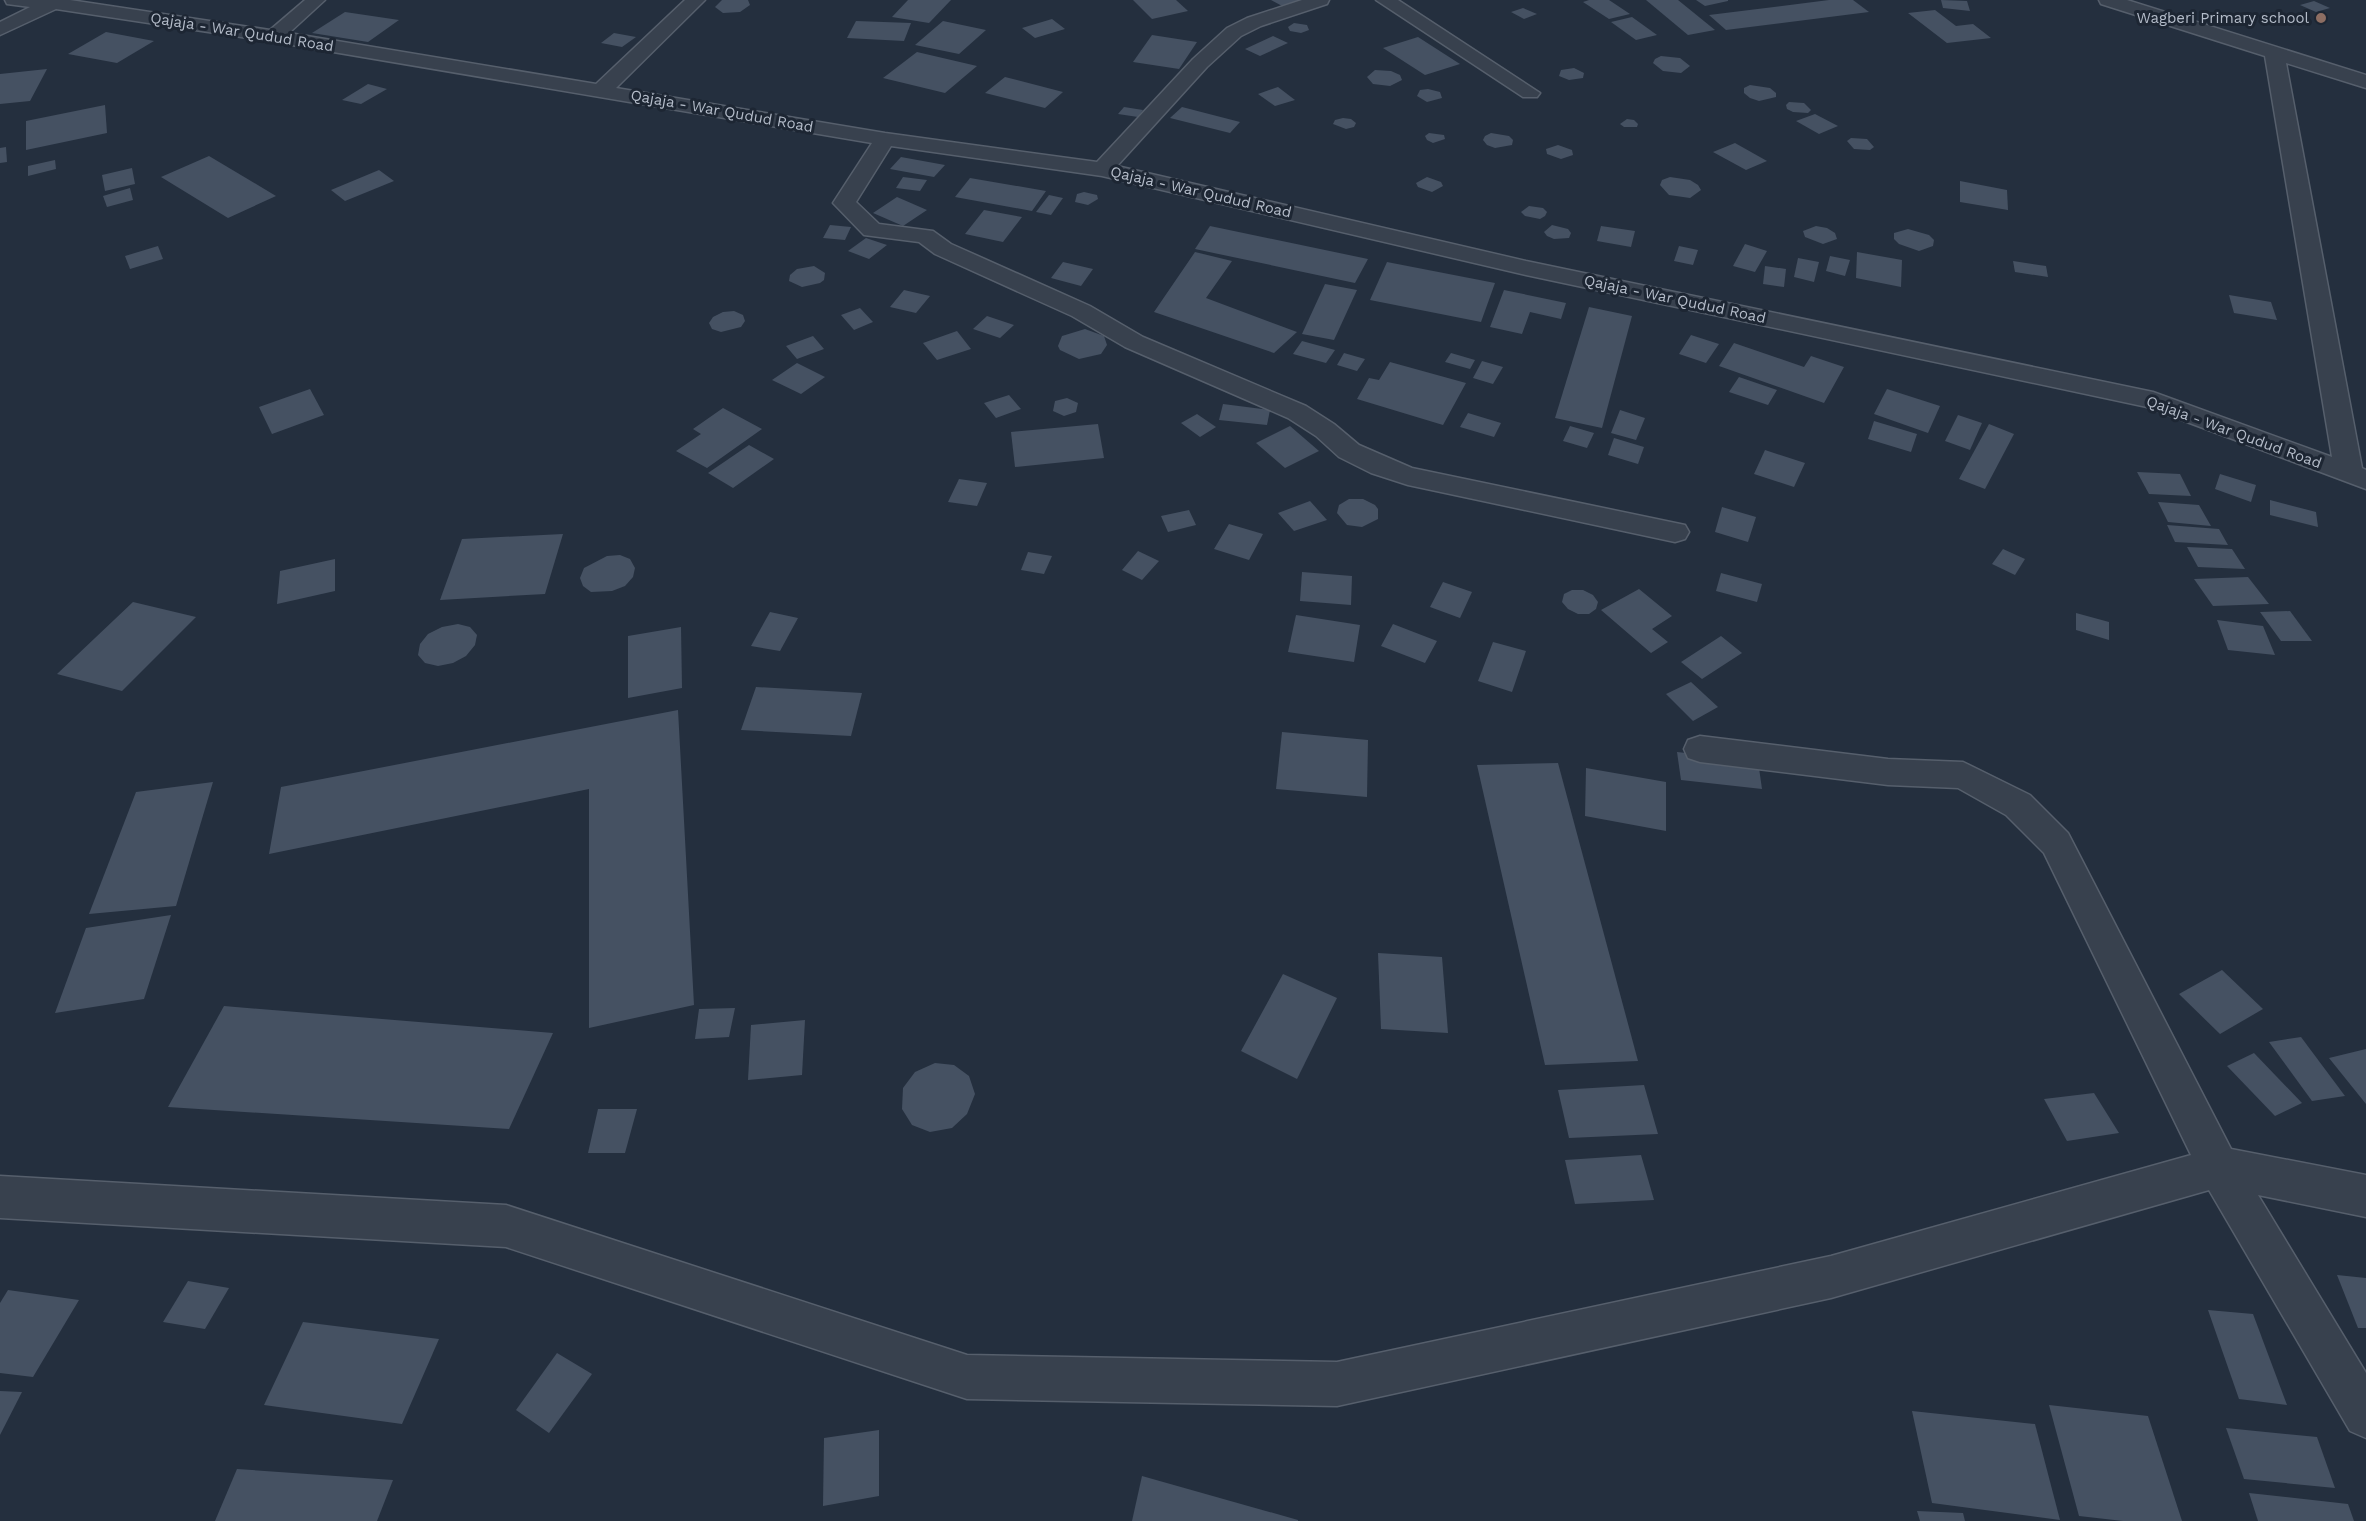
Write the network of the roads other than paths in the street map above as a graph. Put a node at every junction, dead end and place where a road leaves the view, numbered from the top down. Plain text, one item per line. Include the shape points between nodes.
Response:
1 (14, 0) edge
2 (316, 0) edge
3 (696, 0) edge
4 (1320, 0) edge
5 (1385, 0) edge
6 (2108, 0) edge
7 (2116, 0) edge
8 (53, 3) junction
9 (0, 29) edge
10 (273, 36) junction
11 (2275, 55) junction
12 (2355, 59) dead end
13 (2366, 82) edge
14 (602, 90) junction
15 (1530, 93) dead end
16 (885, 139) junction
17 (1102, 169) junction
18 (2358, 477) edge
19 (1675, 532) dead end
20 (1700, 749) dead end
21 (2218, 1167) junction
22 (2366, 1196) edge
23 (0, 1197) edge
24 (2366, 1415) edge

1 - 8 street, Qajaja - War Qudud Road
2 - 10 street
3 - 14 street
4 - 17 street via 1234,32
5 - 15 street
6 - 11 street
7 - 12 street
8 - 9 street
8 - 10 street, Qajaja - War Qudud Road
10 - 14 street, Qajaja - War Qudud Road
11 - 13 street
11 - 18 street
14 - 16 street, Qajaja - War Qudud Road
16 - 17 street, Qajaja - War Qudud Road
16 - 19 street via 844,203 872,230 924,236 943,249 1081,310 1134,342 1297,412 1349,450 1381,467
17 - 18 street, Qajaja - War Qudud Road via 1526,268 2153,400
20 - 21 street via 1888,772 1964,775 2018,806 2056,843
21 - 22 street
21 - 23 street via 1831,1277 1337,1384 967,1377 506,1226
21 - 24 street

